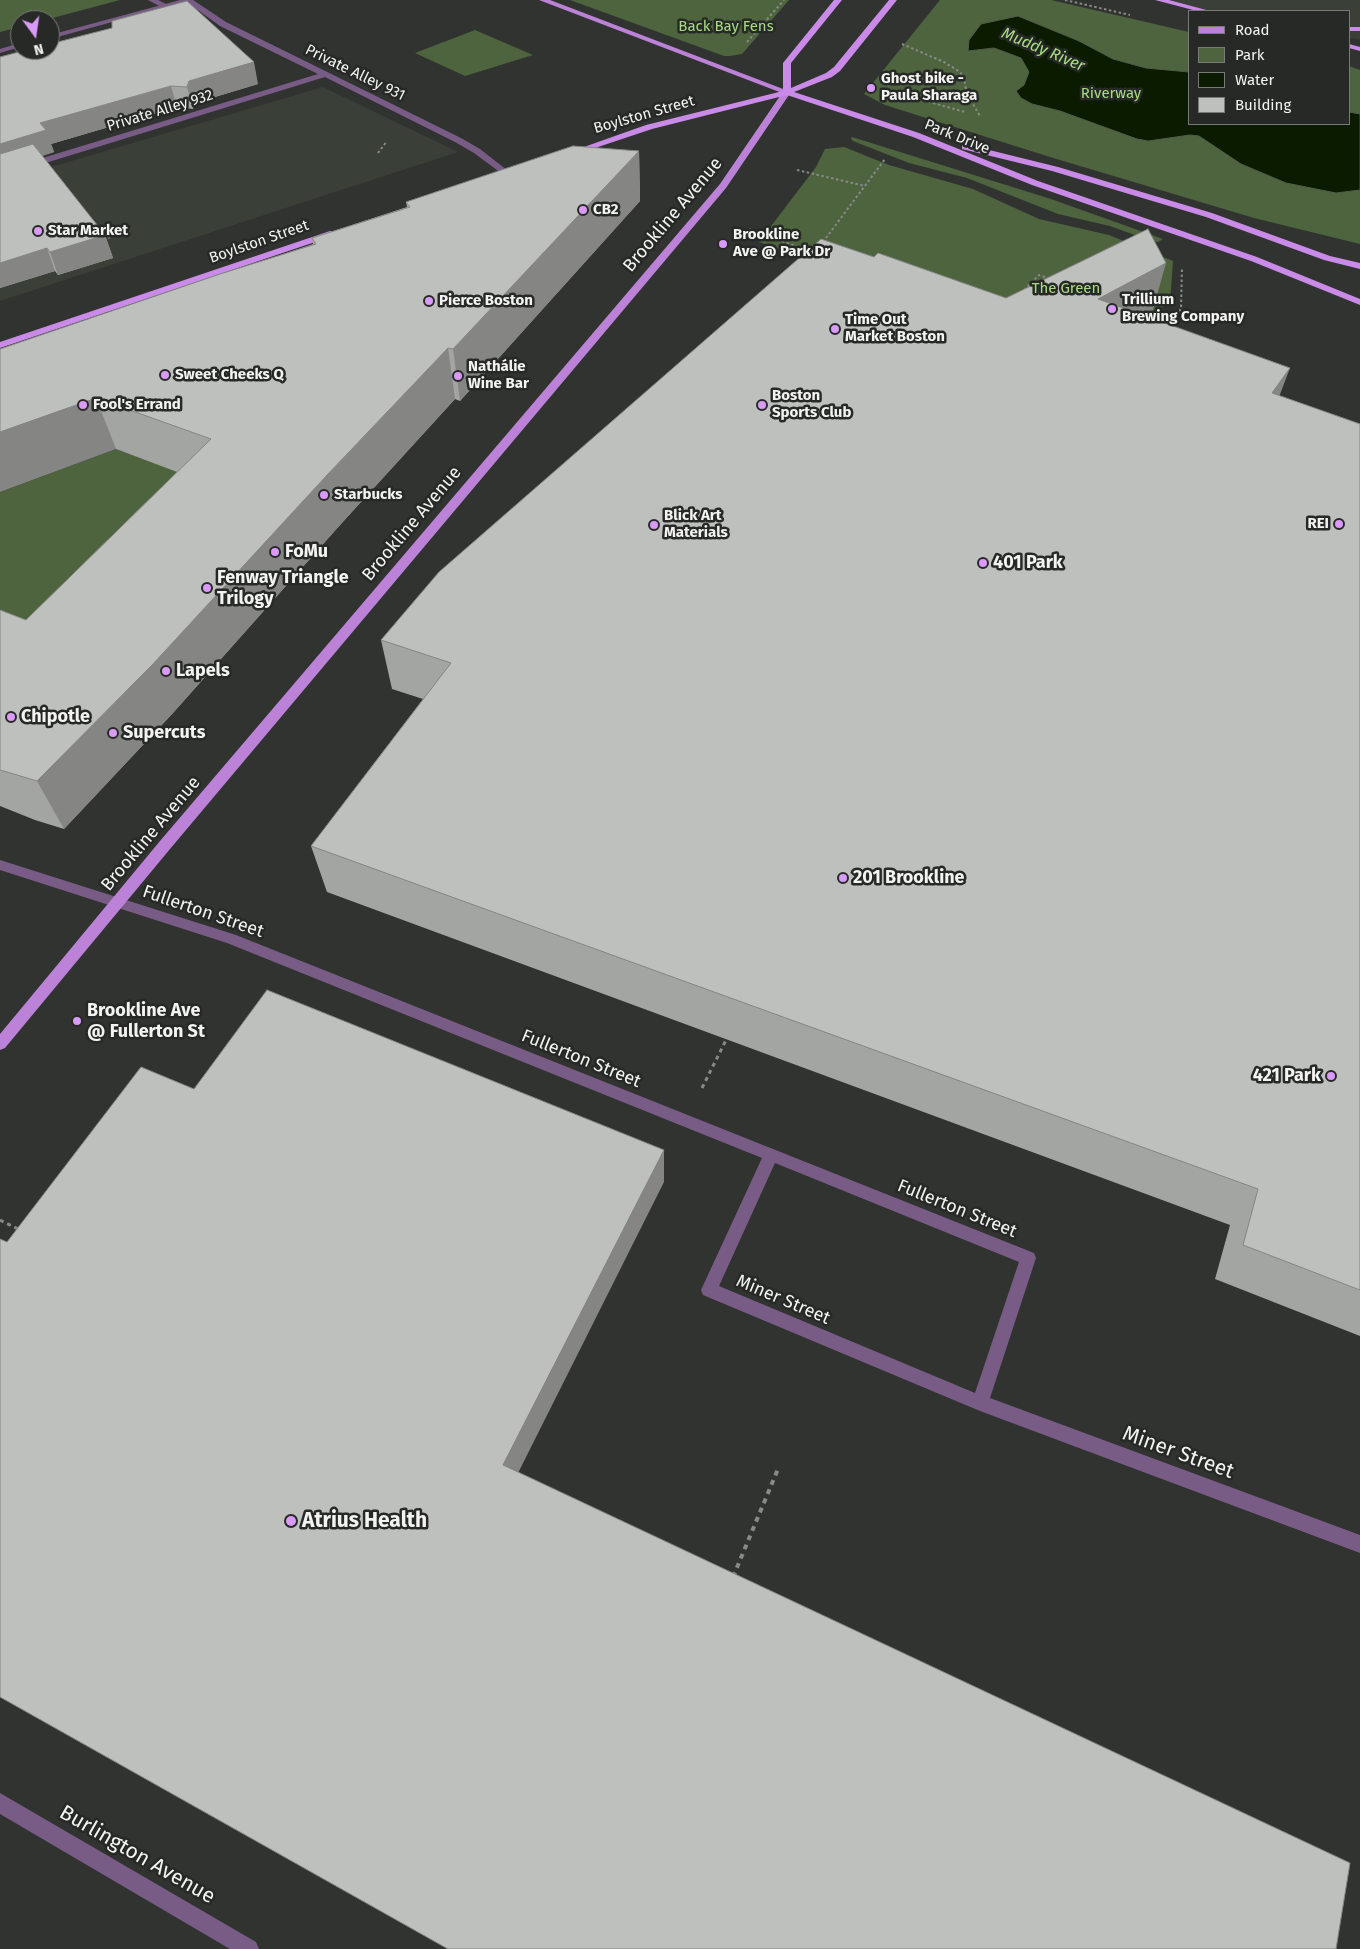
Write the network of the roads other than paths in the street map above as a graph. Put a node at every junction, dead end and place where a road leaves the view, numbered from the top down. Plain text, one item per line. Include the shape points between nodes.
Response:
1 (152, 0) edge
2 (188, 0) edge
3 (543, 0) edge
4 (838, 0) edge
5 (893, 0) edge
6 (1159, 0) edge
7 (166, 6) junction
8 (1202, 10) edge
9 (60, 34) edge
10 (327, 74) junction
11 (787, 92) junction
12 (916, 135) junction
13 (562, 156) edge
14 (0, 174) edge
15 (508, 174) edge
16 (339, 231) edge
17 (1360, 266) edge
18 (1360, 302) edge
19 (0, 345) edge
20 (0, 865) edge
21 (118, 902) junction
22 (0, 1044) edge
23 (771, 1155) junction
24 (980, 1403) junction
25 (1360, 1544) edge
26 (0, 1803) edge
27 (249, 1949) edge

1 - 7 street
2 - 7 street
2 - 10 street, Private Alley 931 via 209,17
3 - 11 main road, Park Drive
4 - 11 highway via 787,63
5 - 11 highway via 838,69
6 - 8 highway
7 - 9 street
10 - 14 street, Private Alley 932
10 - 15 street, Private Alley 931 via 458,140
11 - 12 highway, Park Drive
11 - 13 highway, Boylston Street via 649,127
11 - 21 main road, Brookline Avenue via 723,186
12 - 17 highway via 1055,169 1209,215 1327,258
12 - 18 highway, Park Drive via 1035,183 1254,259
16 - 19 highway, Boylston Street
20 - 21 street, Fullerton Street
21 - 22 main road, Brookline Avenue
21 - 23 street, Fullerton Street via 231,939
23 - 24 street, Fullerton Street via 1028,1258
23 - 24 street, Miner Street via 709,1290
24 - 25 street, Miner Street
26 - 27 street, Burlington Avenue

